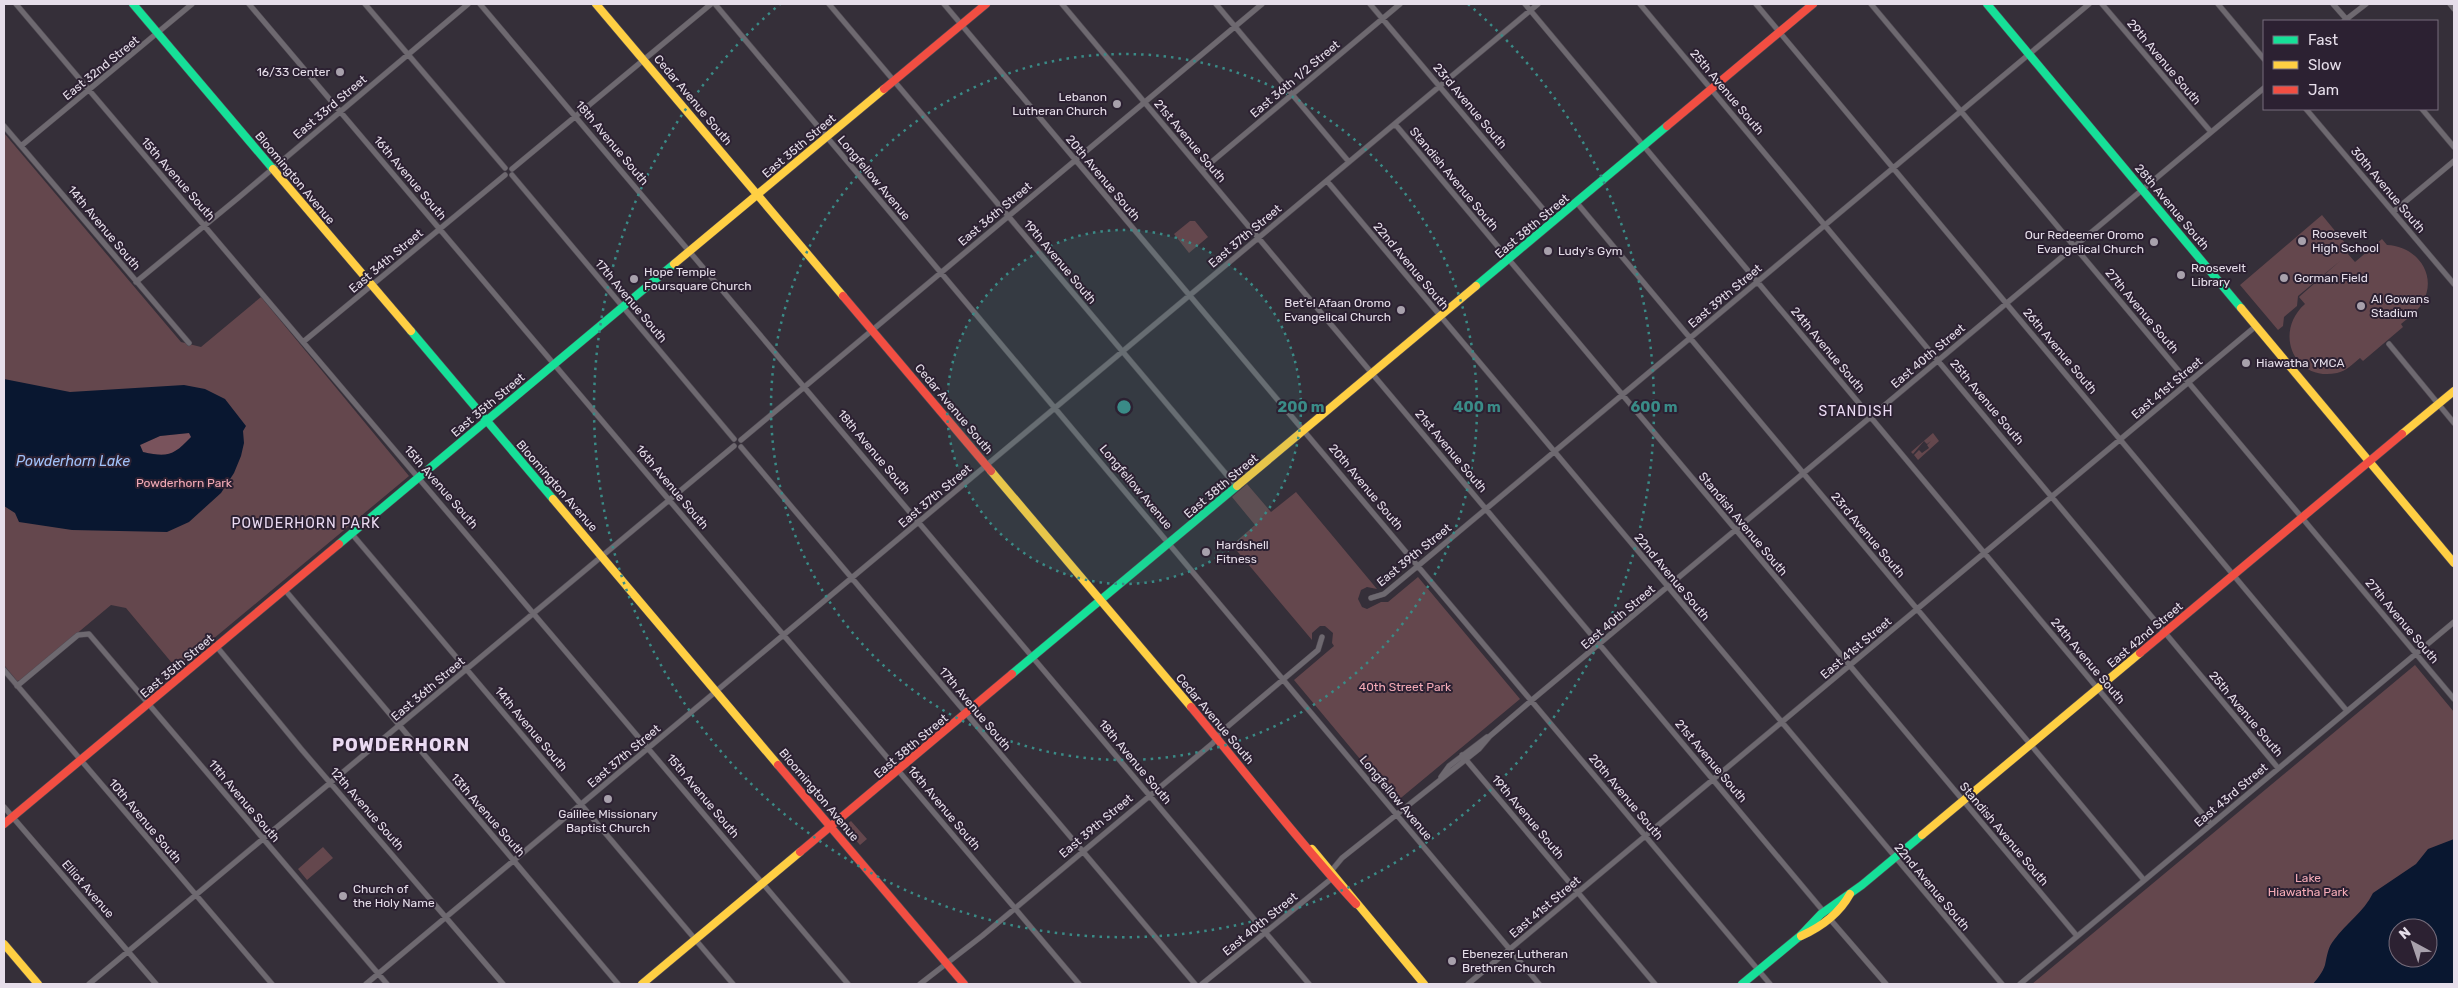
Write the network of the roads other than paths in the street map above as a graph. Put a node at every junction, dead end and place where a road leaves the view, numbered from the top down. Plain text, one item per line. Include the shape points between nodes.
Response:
1 (16, 4) edge
2 (133, 4) edge
3 (192, 4) edge
4 (249, 4) edge
5 (365, 4) edge
6 (468, 4) edge
7 (480, 4) edge
8 (596, 4) edge
9 (711, 4) edge
10 (715, 4) edge
11 (829, 4) edge
12 (944, 4) edge
13 (986, 4) edge
14 (1062, 4) edge
15 (1216, 4) edge
16 (1262, 4) edge
17 (1370, 4) edge
18 (1400, 4) edge
19 (1525, 4) edge
20 (1538, 4) edge
21 (1640, 4) edge
22 (1756, 4) edge
23 (1813, 4) edge
24 (1871, 4) edge
25 (1987, 4) edge
26 (2089, 4) edge
27 (2102, 4) edge
28 (2218, 4) edge
29 (2334, 4) edge
30 (2366, 4) edge
31 (2450, 4) edge
32 (2454, 9) edge
33 (1531, 10) junction
34 (1382, 19) junction
35 (2345, 20) edge
36 (2347, 20) edge
37 (961, 24) junction
38 (1235, 26) junction
39 (1780, 32) junction
40 (158, 33) junction
41 (408, 54) junction
42 (2029, 54) junction
43 (2263, 58) edge
44 (644, 60) junction
45 (894, 81) junction
46 (1440, 86) junction
47 (1712, 89) junction
48 (2263, 89) edge
49 (89, 90) junction
50 (1292, 95) junction
51 (1145, 102) junction
52 (2307, 110) edge
53 (2423, 110) edge
54 (340, 111) junction
55 (1961, 111) junction
56 (576, 116) junction
57 (1396, 124) junction
58 (4, 126) edge
59 (2211, 132) junction
60 (827, 137) junction
61 (21, 146) junction
62 (1645, 146) junction
63 (2454, 148) edge
64 (1075, 160) junction
65 (2454, 161) edge
66 (1349, 162) junction
67 (273, 168) junction
68 (505, 168) junction
69 (1893, 168) junction
70 (1202, 170) junction
71 (512, 172) junction
72 (505, 175) junction
73 (1327, 181) junction
74 (2143, 190) junction
75 (758, 195) junction
76 (1577, 203) junction
77 (2393, 212) junction
78 (1008, 216) junction
79 (1554, 222) junction
80 (205, 225) junction
81 (1826, 225) junction
82 (440, 229) junction
83 (1259, 238) junction
84 (2076, 247) junction
85 (690, 251) junction
86 (1509, 260) junction
87 (941, 273) junction
88 (136, 282) junction
89 (1759, 282) junction
90 (2454, 284) edge
91 (372, 285) junction
92 (1190, 295) junction
93 (2007, 304) junction
94 (623, 307) junction
95 (1441, 317) junction
96 (2256, 326) junction
97 (873, 330) junction
98 (1690, 338) junction
99 (303, 342) junction
100 (189, 343) dead end
101 (2389, 344) dead end
102 (1123, 352) junction
103 (1939, 360) junction
104 (555, 364) junction
105 (1374, 373) junction
106 (2189, 383) junction
107 (805, 386) junction
108 (2454, 392) edge
109 (1622, 395) junction
110 (2438, 404) junction
111 (1056, 408) junction
112 (1871, 417) junction
113 (488, 421) junction
114 (2454, 423) edge
115 (1305, 430) junction
116 (734, 440) junction
117 (741, 440) junction
118 (2121, 440) junction
119 (734, 446) junction
120 (741, 447) junction
121 (1554, 452) junction
122 (2371, 462) junction
123 (987, 466) junction
124 (1804, 474) junction
125 (419, 477) junction
126 (1238, 486) junction
127 (2053, 496) junction
128 (670, 499) junction
129 (1486, 509) junction
130 (2303, 518) junction
131 (920, 522) junction
132 (1736, 530) junction
133 (352, 534) junction
134 (1170, 543) junction
135 (1985, 554) junction
136 (602, 556) junction
137 (2454, 563) edge
138 (1419, 565) junction
139 (2234, 575) junction
140 (852, 579) junction
141 (1668, 587) junction
142 (285, 590) junction
143 (1371, 598) dead end
144 (1102, 601) junction
145 (1918, 610) junction
146 (534, 612) junction
147 (2454, 622) edge
148 (2166, 632) junction
149 (784, 634) junction
150 (1322, 637) dead end
151 (1600, 644) junction
152 (218, 647) junction
153 (2417, 654) junction
154 (1034, 658) junction
155 (1850, 666) junction
156 (467, 669) junction
157 (4, 670) edge
158 (1283, 680) junction
159 (17, 686) junction
160 (2098, 689) junction
161 (716, 691) junction
162 (2454, 699) edge
163 (1532, 700) junction
164 (149, 704) junction
165 (2347, 711) junction
166 (967, 714) junction
167 (1781, 723) junction
168 (399, 726) junction
169 (1217, 737) junction
170 (2030, 745) junction
171 (649, 748) junction
172 (1464, 758) junction
173 (81, 760) junction
174 (2278, 768) junction
175 (899, 770) junction
176 (1714, 779) junction
177 (331, 782) junction
178 (1150, 795) junction
179 (1962, 801) junction
180 (582, 804) junction
181 (4, 807) edge
182 (1397, 814) junction
183 (13, 817) junction
184 (4, 824) edge
185 (2211, 824) junction
186 (831, 827) junction
187 (1646, 836) junction
188 (264, 839) junction
189 (1082, 851) junction
190 (1895, 858) junction
191 (514, 860) junction
192 (1331, 874) junction
193 (2144, 880) junction
194 (764, 883) junction
195 (1578, 893) junction
196 (196, 895) junction
197 (1015, 908) junction
198 (1826, 915) junction
199 (446, 917) junction
200 (1265, 932) junction
201 (2077, 936) junction
202 (696, 940) junction
203 (4, 944) edge
204 (1510, 950) junction
205 (128, 952) junction
206 (946, 964) junction
207 (1759, 970) junction
208 (378, 974) junction
209 (38, 984) edge
210 (89, 984) edge
211 (156, 984) edge
212 (272, 984) edge
213 (366, 984) edge
214 (387, 984) edge
215 (503, 984) edge
216 (618, 984) edge
217 (642, 984) edge
218 (733, 984) edge
219 (848, 984) edge
220 (920, 984) edge
221 (964, 984) edge
222 (1079, 984) edge
223 (1195, 984) edge
224 (1202, 984) edge
225 (1309, 984) edge
226 (1424, 984) edge
227 (1468, 984) edge
228 (1539, 984) edge
229 (1655, 984) edge
230 (1742, 984) edge
231 (1770, 984) edge
232 (1886, 984) edge
233 (2002, 984) edge
234 (2020, 984) edge

1 - 49 street, 15th Avenue South
2 - 40 street, Bloomington Avenue
3 - 40 street, East 32nd Street
4 - 54 street, 16th Avenue South
5 - 41 street
6 - 41 street, East 33rd Street
7 - 56 street, 18th Avenue South
8 - 44 street, Cedar Avenue South
9 - 44 street
10 - 60 street, Longfellow Avenue
11 - 45 street, 19th Avenue South
12 - 37 street, 20th Avenue South
13 - 37 street, East 35th Street
14 - 51 street, 21st Avenue South
15 - 38 street
16 - 38 street, East 36th Street
17 - 34 street, 23rd Avenue South
18 - 34 street, East 36th 1/2 Street
19 - 33 street, 24th Avenue South
20 - 33 street, East 37th Street
21 - 47 street, 25th Avenue South
22 - 39 street, 26th Avenue South
23 - 39 street, East 38th Street
24 - 55 street, 27th Avenue South
25 - 42 street, 28th Avenue South
26 - 42 street, East 39th Street
27 - 59 street, 29th Avenue South
28 - 43 street
29 - 35 street
30 - 36 street
31 - 32 street
33 - 46 street, East 37th Street
33 - 62 street, 24th Avenue South
34 - 46 street, 23rd Avenue South
34 - 50 street, East 36th 1/2 Street
37 - 45 street, East 35th Street
37 - 64 street, 20th Avenue South
38 - 50 street
38 - 51 street, East 36th Street
39 - 47 street, East 38th Street
39 - 69 street, 26th Avenue South
40 - 49 street, East 32nd Street
40 - 67 street, Bloomington Avenue
41 - 54 street, East 33rd Street
41 - 68 street
42 - 55 street, East 39th Street
42 - 74 street, 28th Avenue South
44 - 56 street
44 - 75 street, Cedar Avenue South
45 - 60 street, East 35th Street
45 - 78 street, 19th Avenue South
46 - 57 street, East 37th Street
46 - 79 street, 23rd Avenue South
47 - 62 street, East 38th Street
47 - 81 street, 25th Avenue South
48 - 59 street, East 40th Street
49 - 61 street, East 32nd Street
49 - 80 street, 15th Avenue South
50 - 66 street
50 - 70 street, East 36th 1/2 Street
51 - 64 street, East 36th Street
51 - 70 street, 21st Avenue South
52 - 77 street, 30th Avenue South
53 - 63 street
54 - 67 street, East 33rd Street
54 - 82 street, 16th Avenue South
55 - 69 street, East 39th Street
55 - 84 street, 27th Avenue South
56 - 71 street
56 - 85 street, 18th Avenue South
57 - 66 street, East 37th Street
57 - 86 street, Standish Avenue South
58 - 61 street, 14th Avenue South
59 - 74 street, East 40th Street
60 - 75 street, East 35th Street
60 - 87 street, Longfellow Avenue
61 - 88 street, 14th Avenue South
62 - 76 street, East 38th Street
62 - 89 street, 24th Avenue South
64 - 78 street, East 36th Street
64 - 92 street, 20th Avenue South
65 - 77 street
66 - 73 street, East 37th Street
67 - 80 street, East 33rd Street
67 - 91 street, Bloomington Avenue
68 - 71 street
68 - 72 street
69 - 81 street, East 39th Street
69 - 93 street, 26th Avenue South
70 - 83 street, 21st Avenue South
71 - 72 street
71 - 94 street, 17th Avenue South
72 - 82 street, East 34th Street
73 - 83 street, East 37th Street
73 - 95 street, 22nd Avenue South
74 - 84 street, East 40th Street
74 - 96 street, 28th Avenue South
75 - 85 street, East 35th Street
75 - 97 street, Cedar Avenue South
76 - 79 street, East 38th Street
76 - 98 street, 23rd Avenue South
77 - 90 street, 30th Avenue South
78 - 87 street, East 36th Street
78 - 102 street, 19th Avenue South
79 - 86 street, East 38th Street
80 - 88 street, East 33rd Street
80 - 99 street, 15th Avenue South
81 - 89 street, East 39th Street
81 - 103 street, 25th Avenue South
82 - 91 street, East 34th Street
82 - 104 street, 16th Avenue South
83 - 92 street, East 37th Street
83 - 105 street, 21st Avenue South
84 - 93 street, East 40th Street
84 - 106 street, 27th Avenue South
85 - 94 street, East 35th Street
85 - 107 street, 18th Avenue South
86 - 95 street, East 38th Street
86 - 109 street, Standish Avenue South
87 - 97 street, East 36th Street
87 - 111 street, Longfellow Avenue
88 - 100 street, 14th Avenue South
89 - 98 street, East 39th Street
89 - 112 street, 24th Avenue South
91 - 99 street, East 34th Street
91 - 113 street, Bloomington Avenue
92 - 102 street, East 37th Street
92 - 115 street, 20th Avenue South
93 - 103 street, East 40th Street
93 - 118 street, 26th Avenue South
94 - 104 street, East 35th Street
94 - 116 street, 17th Avenue South
95 - 105 street, East 38th Street
95 - 121 street, 22nd Avenue South
96 - 106 street, East 41st Street
96 - 122 street, 28th Avenue South
97 - 107 street, East 36th Street
97 - 123 street, Cedar Avenue South
98 - 109 street, East 39th Street
98 - 124 street, 23rd Avenue South
99 - 125 street, 15th Avenue South
101 - 110 street
102 - 111 street, East 37th Street
102 - 126 street, 19th Avenue South
103 - 112 street, East 40th Street
103 - 127 street, 25th Avenue South
104 - 113 street, East 35th Street
104 - 128 street, 16th Avenue South
105 - 115 street, East 38th Street
105 - 129 street, 21st Avenue South
106 - 118 street, East 41st Street
106 - 130 street, 27th Avenue South
107 - 117 street, East 36th Street
107 - 131 street, 18th Avenue South
108 - 110 street, East 42nd Street
109 - 121 street, East 39th Street
109 - 132 street, Standish Avenue South
110 - 114 street
110 - 122 street, East 42nd Street
111 - 123 street, East 37th Street
111 - 134 street, Longfellow Avenue
112 - 124 street, East 40th Street
112 - 135 street, 24th Avenue South
113 - 125 street, East 35th Street
113 - 136 street, Bloomington Avenue
115 - 126 street, East 38th Street
115 - 138 street, 20th Avenue South
116 - 117 street
116 - 119 street
117 - 120 street
118 - 127 street, East 41st Street
118 - 139 street, 26th Avenue South
119 - 120 street
119 - 128 street, East 36th Street
120 - 140 street, 17th Avenue South
121 - 129 street, East 39th Street
121 - 141 street, 22nd Avenue South
122 - 130 street, East 42nd Street
122 - 137 street, 28th Avenue South
123 - 131 street, East 37th Street
123 - 144 street, Cedar Avenue South
124 - 132 street, East 40th Street
124 - 145 street, 23rd Avenue South
125 - 133 street, East 35th Street
125 - 146 street, 15th Avenue South
126 - 134 street, East 38th Street
127 - 135 street, East 41st Street
127 - 148 street, 25th Avenue South
128 - 136 street, East 36th Street
128 - 149 street, 16th Avenue South
129 - 138 street, East 39th Street
129 - 151 street, 21st Avenue South
130 - 139 street, East 42nd Street
130 - 153 street, 27th Avenue South
131 - 140 street, East 37th Street
131 - 154 street, 18th Avenue South
132 - 141 street, East 40th Street
132 - 155 street, Standish Avenue South
133 - 142 street, East 35th Street
133 - 156 street, 14th Avenue South
134 - 144 street, East 38th Street
134 - 158 street, Longfellow Avenue
135 - 145 street, East 41st Street
135 - 160 street, 24th Avenue South
136 - 146 street, East 36th Street
136 - 161 street, Bloomington Avenue
138 - 143 street, East 39th Street via 1384,594
138 - 163 street, 20th Avenue South
139 - 148 street, East 42nd Street
139 - 165 street, 26th Avenue South
140 - 149 street, East 37th Street
140 - 166 street, 17th Avenue South
141 - 151 street, East 40th Street
141 - 167 street, 22nd Avenue South
142 - 152 street, East 35th Street
142 - 168 street, 13th Avenue South
144 - 154 street, East 38th Street
144 - 169 street, Cedar Avenue South
145 - 155 street, East 41st Street
145 - 170 street, 23rd Avenue South
146 - 156 street, East 36th Street
146 - 171 street, 15th Avenue South
147 - 153 street, East 43rd Street
148 - 160 street, East 42nd Street
148 - 174 street, 25th Avenue South
149 - 161 street, East 37th Street
149 - 175 street, 16th Avenue South
150 - 158 street, East 39th Street via 1318,650
151 - 163 street, East 40th Street
151 - 176 street, 21st Avenue South
152 - 164 street, East 35th Street
152 - 177 street, 12th Avenue South
153 - 162 street, 27th Avenue South
153 - 165 street, East 43rd Street
154 - 166 street, East 38th Street
154 - 178 street, 18th Avenue South
155 - 167 street, East 41st Street
155 - 179 street, Standish Avenue South
156 - 168 street, East 36th Street
156 - 180 street, 14th Avenue South
157 - 159 street, 10th Avenue South
158 - 169 street, East 39th Street
158 - 182 street, Longfellow Avenue
159 - 164 street, 11th Avenue South via 78,635 89,634
159 - 173 street, 10th Avenue South
160 - 170 street, East 42nd Street
160 - 185 street, 24th Avenue South
161 - 171 street, East 37th Street
161 - 186 street, Bloomington Avenue
163 - 172 street, East 40th Street
163 - 187 street, 20th Avenue South
164 - 173 street, East 35th Street
164 - 188 street, 11th Avenue South
165 - 174 street, East 43rd Street
166 - 175 street, East 38th Street
166 - 189 street, 17th Avenue South
167 - 176 street, East 41st Street
167 - 190 street, 22nd Avenue South
168 - 177 street, East 36th Street
168 - 191 street, 13th Avenue South
169 - 178 street, East 39th Street
169 - 192 street, Cedar Avenue South
170 - 179 street, East 42nd Street
170 - 193 street, 23rd Avenue South
171 - 180 street, East 37th Street
171 - 194 street, 15th Avenue South
172 - 182 street, East 40th Street
172 - 195 street, 19th Avenue South
173 - 183 street, East 35th Street
173 - 196 street, 10th Avenue South
174 - 185 street, East 43rd Street
175 - 186 street, East 38th Street
175 - 197 street, 16th Avenue South
176 - 187 street, East 41st Street
176 - 198 street, 21st Avenue South
177 - 188 street, East 36th Street
177 - 199 street, 12th Avenue South
178 - 189 street, East 39th Street
178 - 200 street, 18th Avenue South
179 - 190 street, East 42nd Street
179 - 201 street, Standish Avenue South
180 - 191 street, East 37th Street
180 - 202 street, 14th Avenue South
181 - 183 street, Elliot Avenue
182 - 192 street, East 40th Street via 1342,858
182 - 204 street, Longfellow Avenue
183 - 184 street, East 35th Street
183 - 205 street, Elliot Avenue
185 - 193 street, East 43rd Street
186 - 194 street, East 38th Street
186 - 206 street, Bloomington Avenue
187 - 195 street, East 41st Street
187 - 207 street, 20th Avenue South
188 - 196 street, East 36th Street
188 - 208 street, 11th Avenue South
189 - 197 street, East 39th Street
189 - 223 street, 17th Avenue South
190 - 198 street, East 42nd Street
190 - 233 street, 22nd Avenue South
191 - 199 street, East 37th Street
191 - 216 street, 13th Avenue South
192 - 200 street, East 40th Street
192 - 226 street, Cedar Avenue South
193 - 201 street, East 43rd Street
194 - 202 street, East 38th Street
194 - 219 street, 15th Avenue South
195 - 204 street, East 41st Street
195 - 229 street, 19th Avenue South
196 - 205 street, East 36th Street
196 - 212 street, 10th Avenue South
197 - 206 street, East 39th Street
197 - 222 street, 16th Avenue South
198 - 207 street, East 42nd Street via 1808,926
198 - 232 street, 21st Avenue South
199 - 208 street, East 37th Street
199 - 215 street, 12th Avenue South
200 - 224 street, East 40th Street
200 - 225 street, 18th Avenue South
201 - 234 street, East 43rd Street
202 - 217 street, East 38th Street
202 - 218 street, 14th Avenue South
203 - 209 street
204 - 227 street, East 41st Street
204 - 228 street, Longfellow Avenue
205 - 210 street, East 36th Street
205 - 211 street, Elliot Avenue
206 - 220 street, East 39th Street
206 - 221 street, Bloomington Avenue
207 - 230 street, East 42nd Street
207 - 231 street, 20th Avenue South
208 - 213 street, East 37th Street
208 - 214 street, 11th Avenue South

